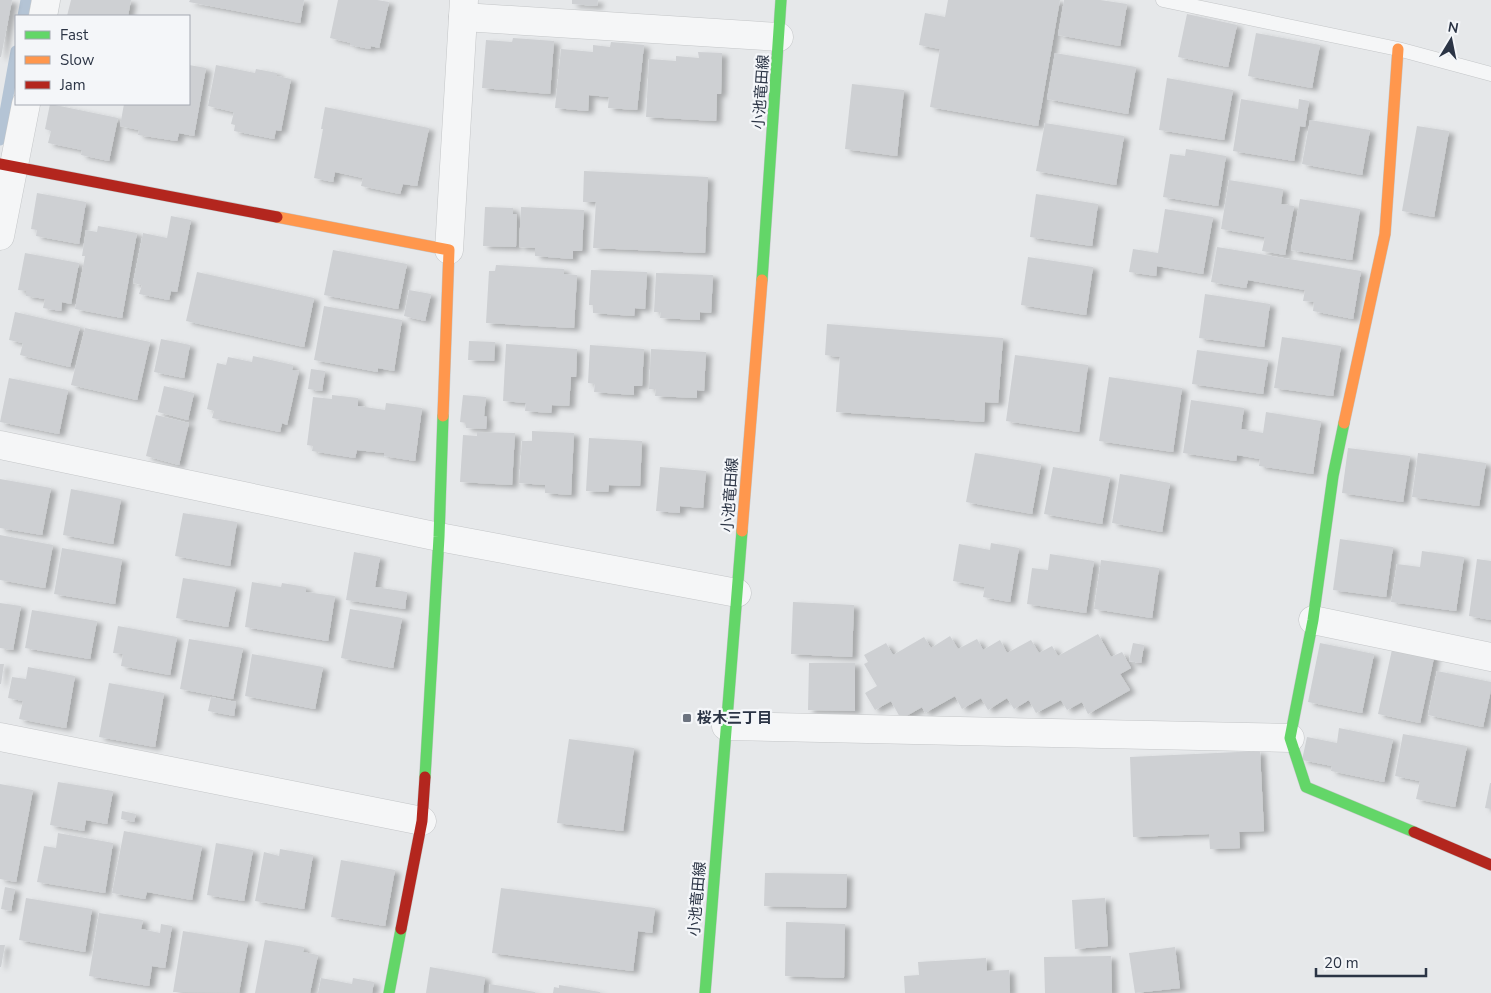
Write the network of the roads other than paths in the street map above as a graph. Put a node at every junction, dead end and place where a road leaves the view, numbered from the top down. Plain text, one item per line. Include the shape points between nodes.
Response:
1 (46, 0) edge
2 (782, 0) edge
3 (1163, 0) edge
4 (1213, 5) edge
5 (464, 8) edge
6 (43, 15) edge
7 (779, 37) junction
8 (1398, 49) junction
9 (1491, 74) edge
10 (26, 105) edge
11 (6, 165) edge
12 (0, 236) edge
13 (449, 250) junction
14 (0, 445) edge
15 (439, 537) junction
16 (738, 593) junction
17 (1313, 620) junction
18 (1491, 657) edge
19 (726, 726) junction
20 (0, 737) edge
21 (1290, 738) junction
22 (422, 821) junction
23 (1491, 864) edge
24 (390, 993) edge
25 (704, 993) edge

1 - 6 street
2 - 7 street, 小池竜田線
3 - 4 lane
4 - 8 lane
5 - 7 street
5 - 13 street
7 - 16 street, 小池竜田線
8 - 9 lane
8 - 17 street via 1385,234 1333,476
10 - 11 street
11 - 12 street
11 - 13 street
13 - 15 street
14 - 15 street
15 - 16 street
15 - 22 street
16 - 19 street, 小池竜田線
17 - 18 street
17 - 21 street
19 - 21 street
19 - 25 street, 小池竜田線
20 - 22 street
21 - 23 street via 1306,787
22 - 24 street

